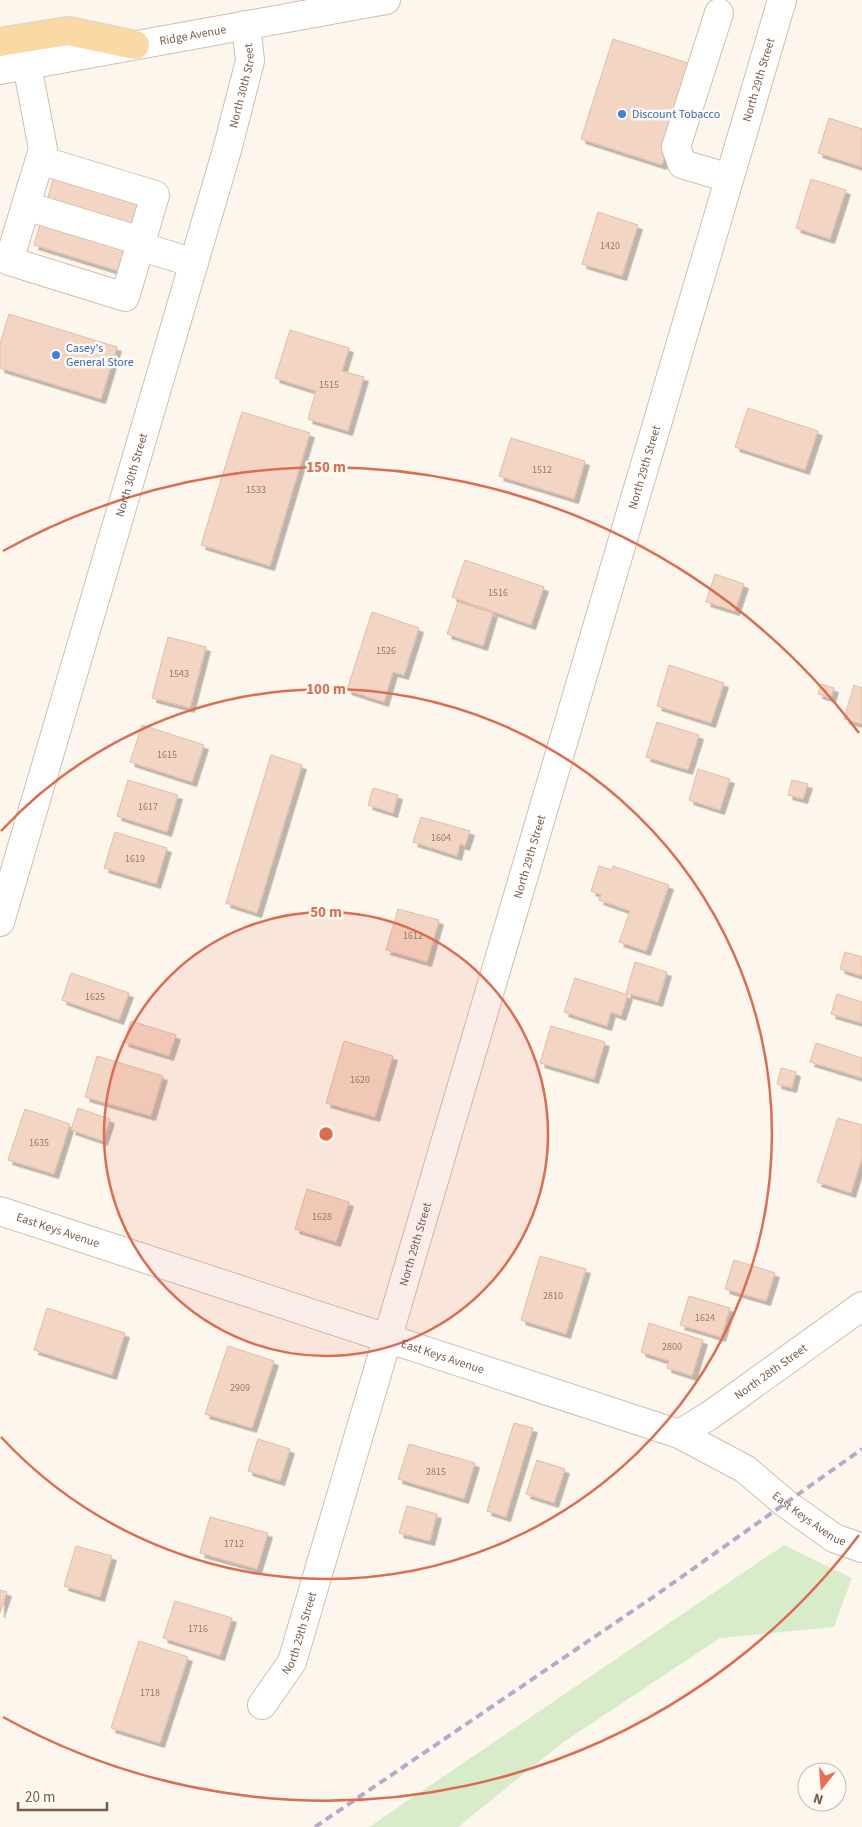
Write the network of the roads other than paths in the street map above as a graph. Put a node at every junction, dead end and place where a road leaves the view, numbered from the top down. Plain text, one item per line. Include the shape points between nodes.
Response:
1 (386, 0) edge
2 (782, 0) edge
3 (719, 13) dead end
4 (246, 25) junction
5 (0, 42) edge
6 (135, 45) junction
7 (27, 65) junction
8 (0, 70) edge
9 (40, 160) junction
10 (730, 178) junction
11 (26, 206) junction
12 (139, 246) junction
13 (194, 263) junction
14 (0, 922) edge
15 (0, 1212) edge
16 (862, 1306) edge
17 (388, 1338) junction
18 (679, 1434) junction
19 (862, 1548) edge
20 (262, 1704) dead end

1 - 4 street, Ridge Avenue
2 - 10 street, North 29th Street
3 - 10 street via 676,147 682,164
4 - 6 street, Ridge Avenue
4 - 13 street, North 30th Street via 250,61
5 - 6 main road via 68,31
6 - 7 street, Ridge Avenue
7 - 8 street, Ridge Avenue
7 - 9 street via 43,149
9 - 11 street
9 - 12 street via 155,195
10 - 17 street, North 29th Street
11 - 12 street via 131,238
11 - 12 street via 9,261 125,297
12 - 13 street
13 - 14 street, North 30th Street
15 - 17 street, East Keys Avenue
16 - 18 street, North 28th Street
17 - 18 street, East Keys Avenue
17 - 20 street, North 29th Street via 292,1662
18 - 19 street, East Keys Avenue via 745,1469 834,1538

